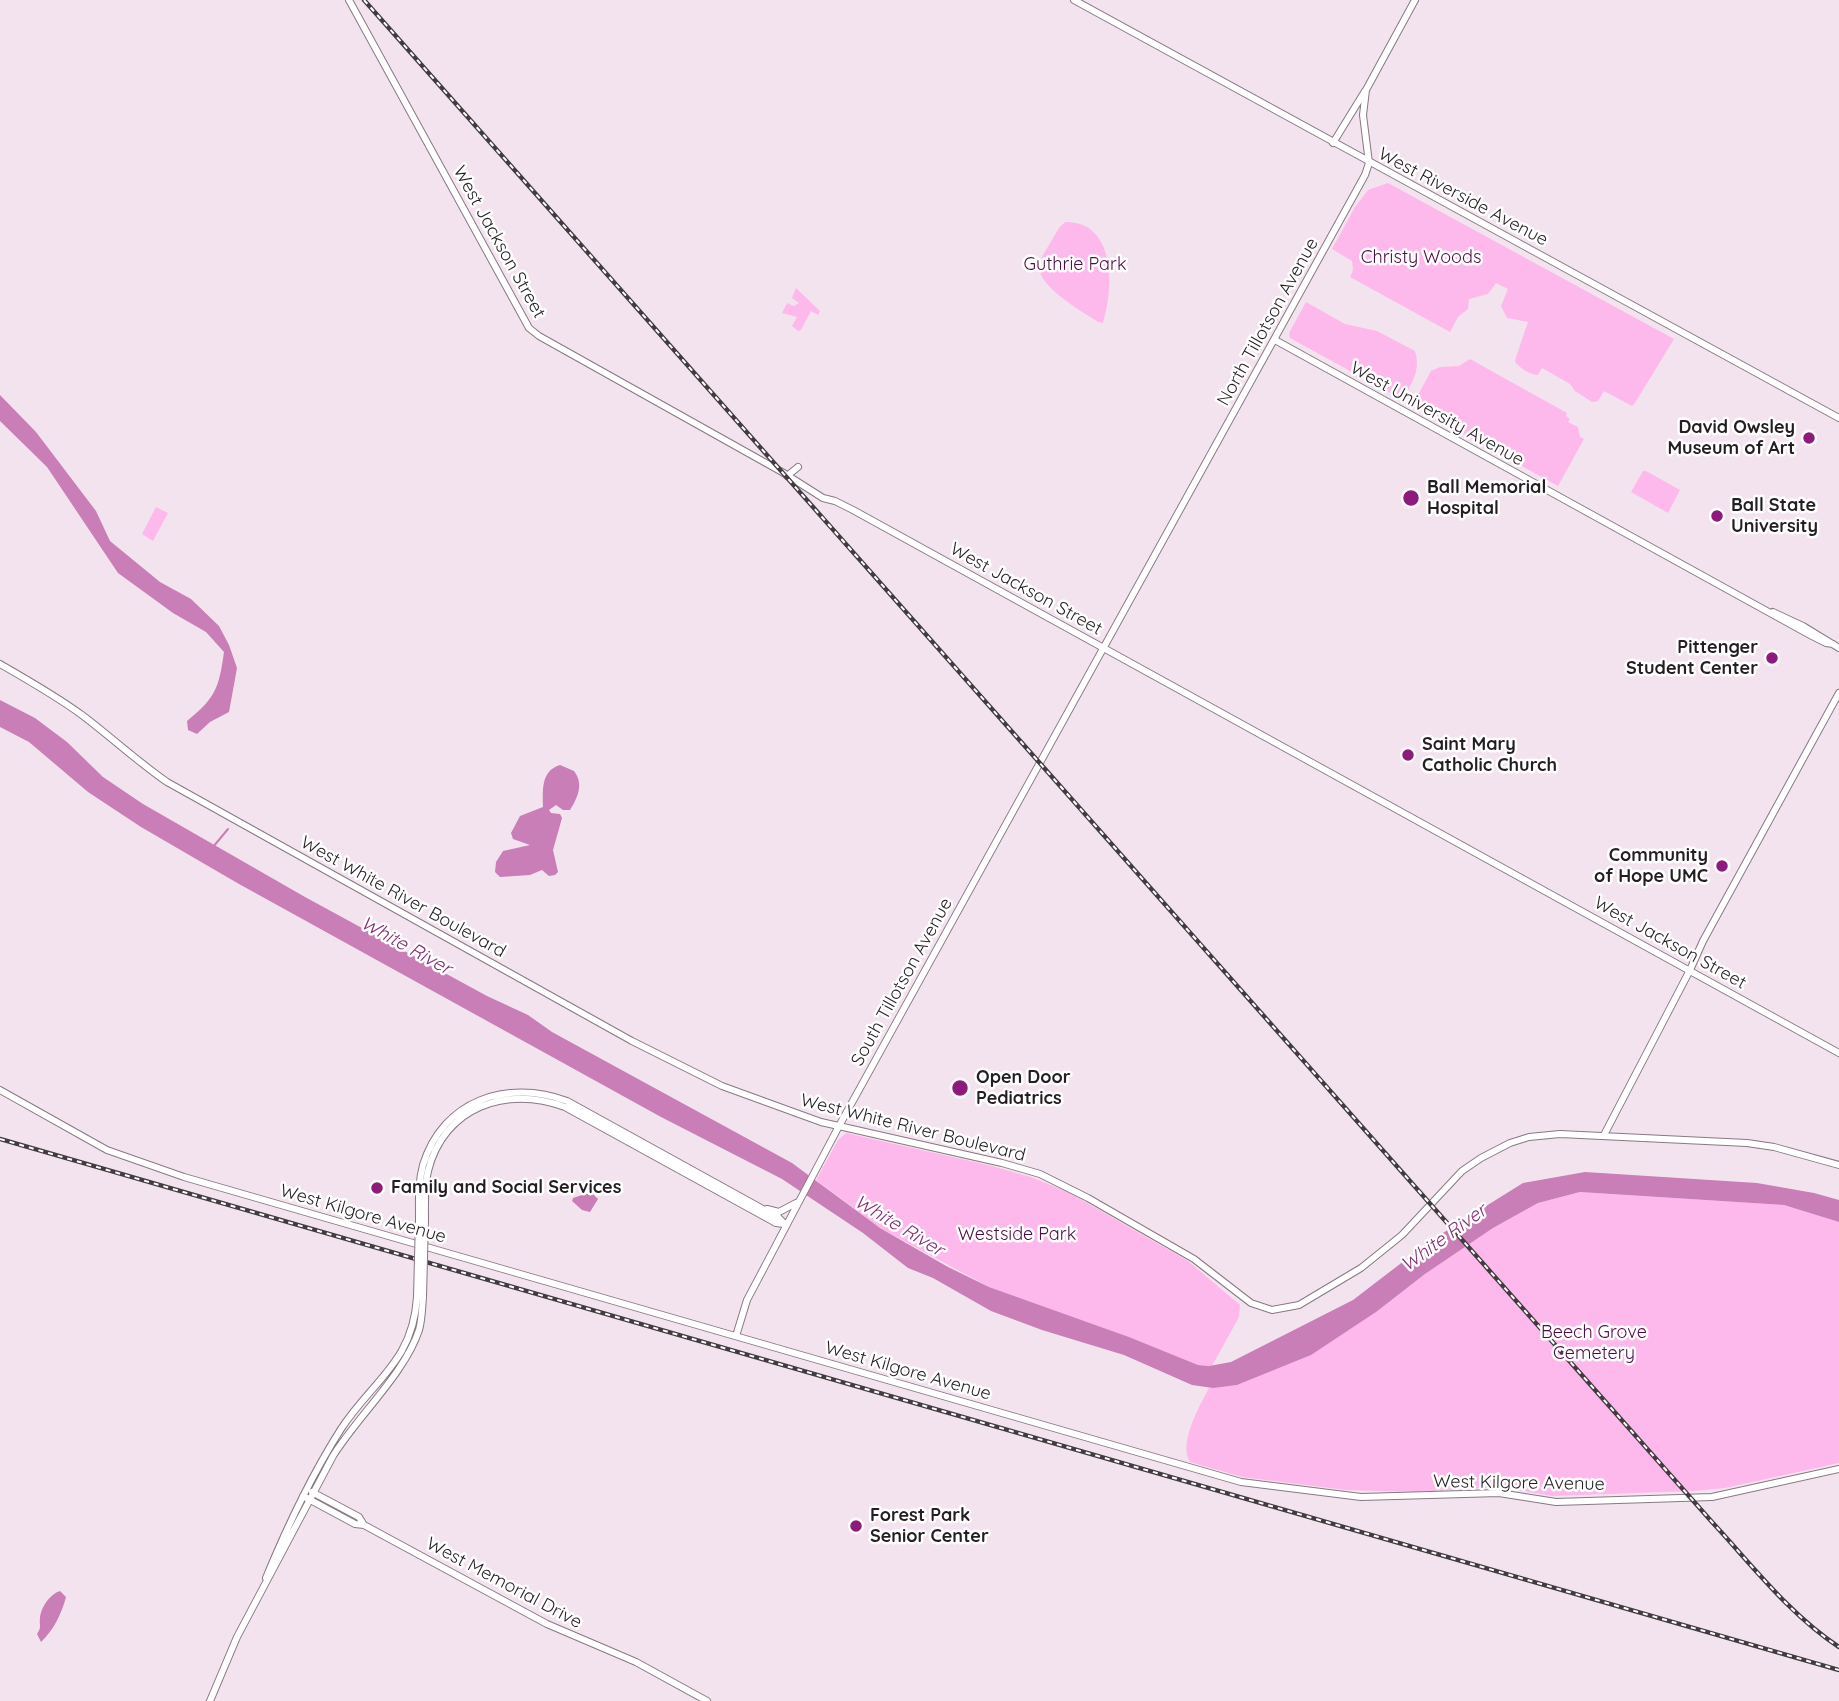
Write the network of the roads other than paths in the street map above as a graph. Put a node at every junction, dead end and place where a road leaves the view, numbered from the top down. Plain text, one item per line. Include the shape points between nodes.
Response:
1 (349, 0) edge
2 (1074, 0) edge
3 (1415, 0) edge
4 (1366, 90) junction
5 (1333, 143) junction
6 (1369, 163) junction
7 (1275, 340) junction
8 (1839, 418) edge
9 (798, 467) dead end
10 (788, 476) junction
11 (1836, 646) edge
12 (1102, 647) junction
13 (0, 664) edge
14 (1839, 693) edge
15 (1690, 971) junction
16 (1839, 1053) edge
17 (0, 1090) edge
18 (839, 1126) junction
19 (1604, 1135) junction
20 (1839, 1165) edge
21 (793, 1207) junction
22 (761, 1208) junction
23 (422, 1219) junction
24 (786, 1224) junction
25 (736, 1336) junction
26 (1839, 1469) edge
27 (308, 1495) junction
28 (210, 1701) edge
29 (707, 1701) edge

1 - 10 main road, West Jackson Street via 529,328
2 - 5 main road, West Riverside Avenue
3 - 4 main road
4 - 5 main road
4 - 6 main road via 1363,115
5 - 6 main road, West Riverside Avenue
6 - 7 main road, North Tillotson Avenue
6 - 8 main road, West Riverside Avenue
7 - 11 main road, West University Avenue
7 - 12 main road, North Tillotson Avenue
9 - 10 main road
10 - 12 main road, West Jackson Street
12 - 15 main road, West Jackson Street
12 - 18 main road, South Tillotson Avenue
13 - 18 main road, West White River Boulevard via 65,703 167,782 632,1041 722,1086
14 - 15 main road
15 - 16 main road, West Jackson Street
15 - 19 main road
17 - 25 main road, West Kilgore Avenue via 107,1150 154,1167
18 - 19 main road, West White River Boulevard via 1040,1174 1194,1259 1251,1303 1272,1310 1299,1306 1361,1268 1402,1235 1462,1171 1494,1150 1550,1134
18 - 21 main road, South Tillotson Avenue
19 - 20 main road, West White River Boulevard via 1747,1143
21 - 22 main road via 779,1212
21 - 24 main road
22 - 23 main road via 567,1101 522,1091 479,1101 443,1129 423,1167
22 - 24 main road
23 - 24 main road via 428,1169 447,1133 481,1106 522,1097 565,1107 776,1223
23 - 27 main road, bridge via 420,1297 406,1347 348,1419
24 - 25 main road via 747,1300
25 - 26 main road, West Kilgore Avenue via 1241,1482 1348,1495 1499,1493 1556,1502 1712,1497
27 - 28 main road via 291,1518
27 - 29 main road, West Memorial Drive via 359,1517 364,1525 547,1624 636,1662

